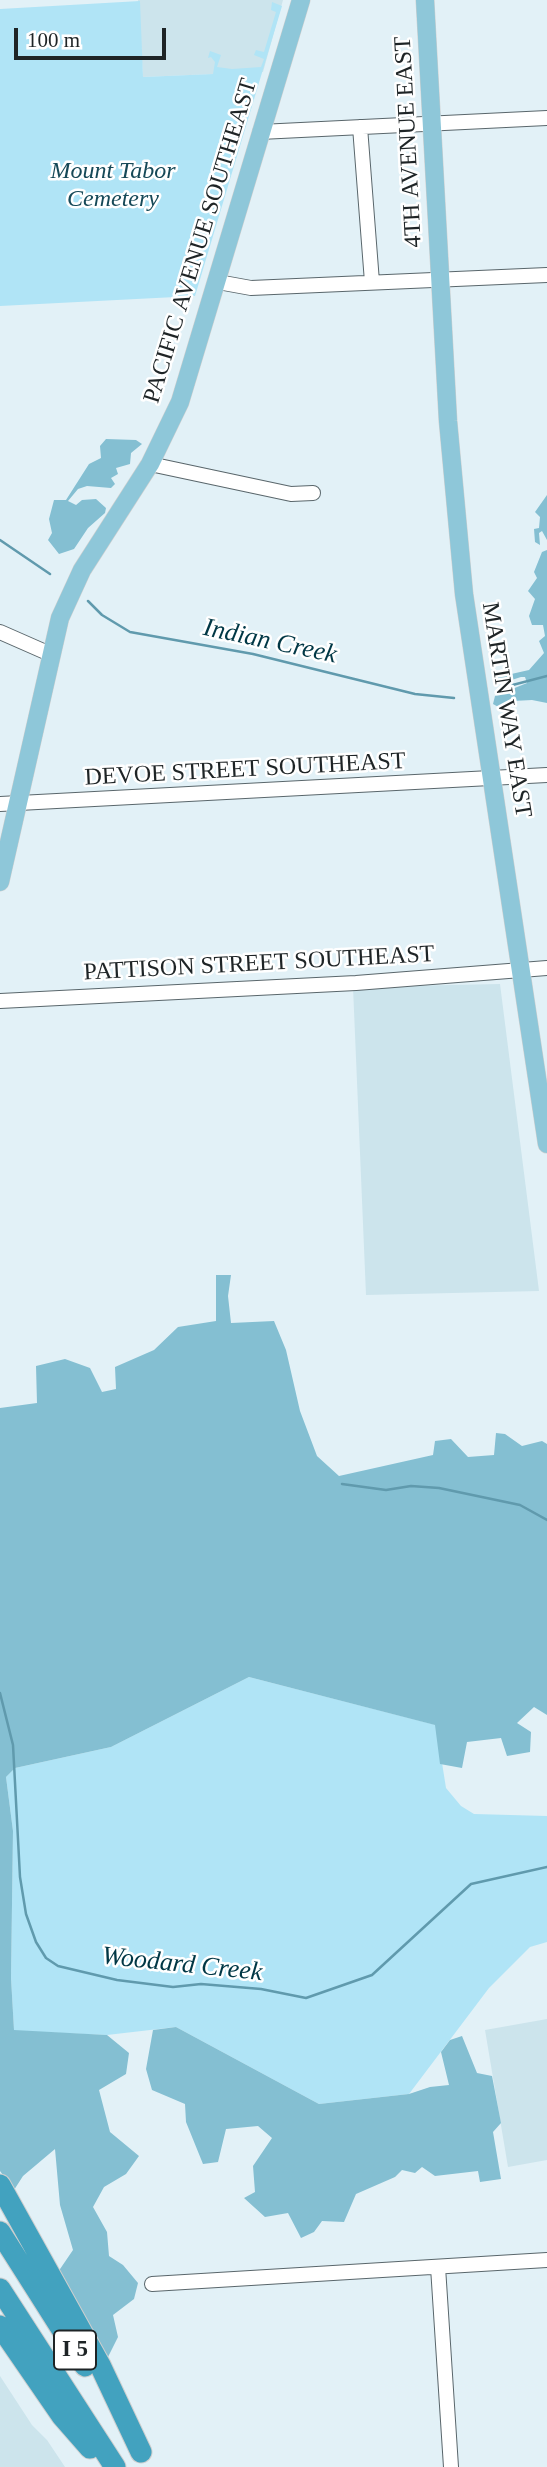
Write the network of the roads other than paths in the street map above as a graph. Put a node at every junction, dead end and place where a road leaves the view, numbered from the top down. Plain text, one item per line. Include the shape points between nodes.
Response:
1 (301, 0) edge
2 (425, 0) edge
3 (547, 118) edge
4 (433, 123) junction
5 (360, 127) junction
6 (260, 132) junction
7 (547, 275) edge
8 (441, 281) junction
9 (218, 282) junction
10 (372, 282) junction
11 (150, 464) junction
12 (313, 493) dead end
13 (0, 632) edge
14 (50, 654) junction
15 (547, 775) edge
16 (492, 778) junction
17 (9, 804) edge
18 (0, 882) edge
19 (547, 968) edge
20 (521, 970) junction
21 (0, 1001) edge
22 (547, 1144) edge
23 (0, 2186) edge
24 (0, 2232) edge
25 (547, 2260) edge
26 (438, 2267) junction
27 (152, 2284) dead end
28 (0, 2289) edge
29 (0, 2326) edge
30 (146, 2459) edge
31 (108, 2467) edge
32 (115, 2467) edge
33 (451, 2467) edge

1 - 6 main road, PACIFIC AVENUE SOUTHEAST
2 - 4 main road, 4TH AVENUE EAST
3 - 4 street
4 - 5 street
4 - 8 main road, 4TH AVENUE EAST
5 - 6 street
5 - 10 street
6 - 9 main road, PACIFIC AVENUE SOUTHEAST
7 - 8 street
8 - 10 street
8 - 16 main road, MARTIN WAY EAST via 464,594
9 - 10 street via 251,288
9 - 11 main road, PACIFIC AVENUE SOUTHEAST via 180,402
11 - 12 street via 291,494
11 - 14 main road, PACIFIC AVENUE SOUTHEAST via 82,570
13 - 14 street
14 - 17 main road, PACIFIC AVENUE SOUTHEAST
15 - 16 street, DEVOE STREET SOUTHEAST
16 - 17 street, DEVOE STREET SOUTHEAST
16 - 20 main road, MARTIN WAY EAST
17 - 18 main road, PACIFIC AVENUE SOUTHEAST
19 - 20 street, PATTISON STREET SOUTHEAST
20 - 21 street, PATTISON STREET SOUTHEAST
20 - 22 main road, MARTIN WAY EAST
23 - 30 highway via 100,2365
24 - 30 highway, I 5
25 - 26 street
26 - 27 street
26 - 33 street
28 - 32 highway, I 5
29 - 31 highway via 62,2416

